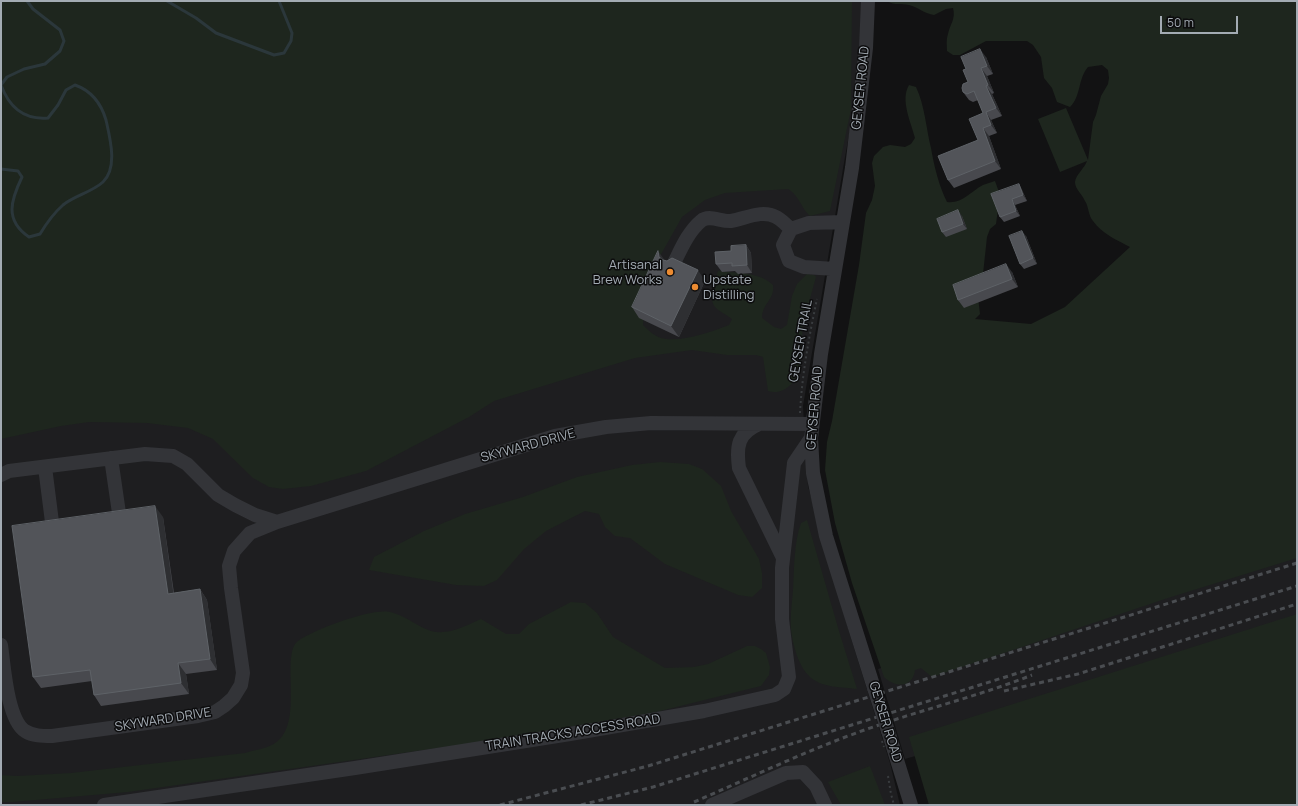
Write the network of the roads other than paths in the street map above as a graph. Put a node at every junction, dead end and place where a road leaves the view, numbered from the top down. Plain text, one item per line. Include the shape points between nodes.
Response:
1 (868, 1) edge
2 (843, 222) junction
3 (791, 228) junction
4 (674, 263) edge
5 (835, 269) junction
6 (760, 423) junction
7 (812, 424) junction
8 (811, 438) junction
9 (111, 458) junction
10 (45, 467) junction
11 (1, 475) edge
12 (119, 513) edge
13 (52, 522) edge
14 (277, 522) junction
15 (783, 558) junction
16 (1, 645) edge
17 (104, 805) edge
18 (712, 805) edge
19 (825, 805) edge
20 (911, 805) edge

1 - 2 street, GEYSER ROAD via 866,48
2 - 3 street
2 - 5 street, GEYSER ROAD
3 - 4 street via 776,216 760,214 731,221 709,218 702,220 686,240
3 - 5 street via 783,245 789,261 804,267
5 - 7 street, GEYSER ROAD via 820,354
6 - 7 street, SKYWARD DRIVE
6 - 14 street, SKYWARD DRIVE via 651,423 606,427 555,436
6 - 15 street via 749,428 741,438 737,454 739,468
7 - 8 street, GEYSER ROAD
8 - 15 street, TRAIN TRACKS ACCESS ROAD via 794,463
8 - 20 street, GEYSER ROAD, bridge via 813,473 826,536
9 - 10 street
9 - 12 street
9 - 14 street via 144,454 173,456 187,464 218,495 255,515
10 - 11 street via 9,471
10 - 13 street
14 - 16 street, SKYWARD DRIVE via 250,533 234,551 229,566 243,672 241,685 233,698 215,712 52,736 35,736 24,731 13,715
15 - 17 street, TRAIN TRACKS ACCESS ROAD via 782,619 789,678 784,689 775,695 704,711 570,734
18 - 19 street via 786,773 803,772 816,786

